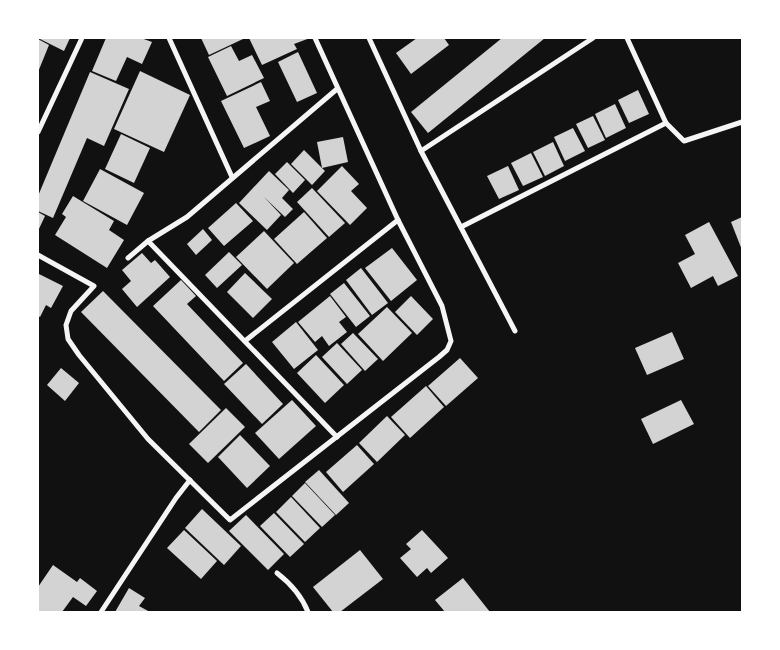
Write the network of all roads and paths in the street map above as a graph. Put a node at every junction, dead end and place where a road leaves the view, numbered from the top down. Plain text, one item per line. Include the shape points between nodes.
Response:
1 (82, 38) edge
2 (169, 38) edge
3 (315, 38) edge
4 (370, 38) edge
5 (593, 38) edge
6 (628, 38) edge
7 (337, 89) junction
8 (742, 122) edge
9 (666, 123) junction
10 (38, 132) edge
11 (421, 151) junction
12 (232, 177) junction
13 (398, 220) junction
14 (461, 227) junction
15 (148, 241) junction
16 (38, 255) edge
17 (128, 258) dead end
18 (515, 331) dead end
19 (245, 341) junction
20 (337, 437) junction
21 (190, 480) junction
22 (277, 572) dead end
23 (101, 612) edge
24 (308, 612) edge

1 - 10 street
2 - 12 street
3 - 7 street
4 - 11 street
5 - 11 street
6 - 9 street
7 - 12 street
7 - 13 street
8 - 9 street via 684,141
9 - 14 street
11 - 14 street
12 - 15 street via 187,217
13 - 19 street
13 - 20 street via 442,306 451,341 443,354
14 - 18 street
15 - 17 street
15 - 19 street
16 - 21 street via 94,286 71,311 66,326 68,339 148,439
19 - 20 street
20 - 21 street via 230,520
21 - 23 street
22 - 24 street via 300,597

